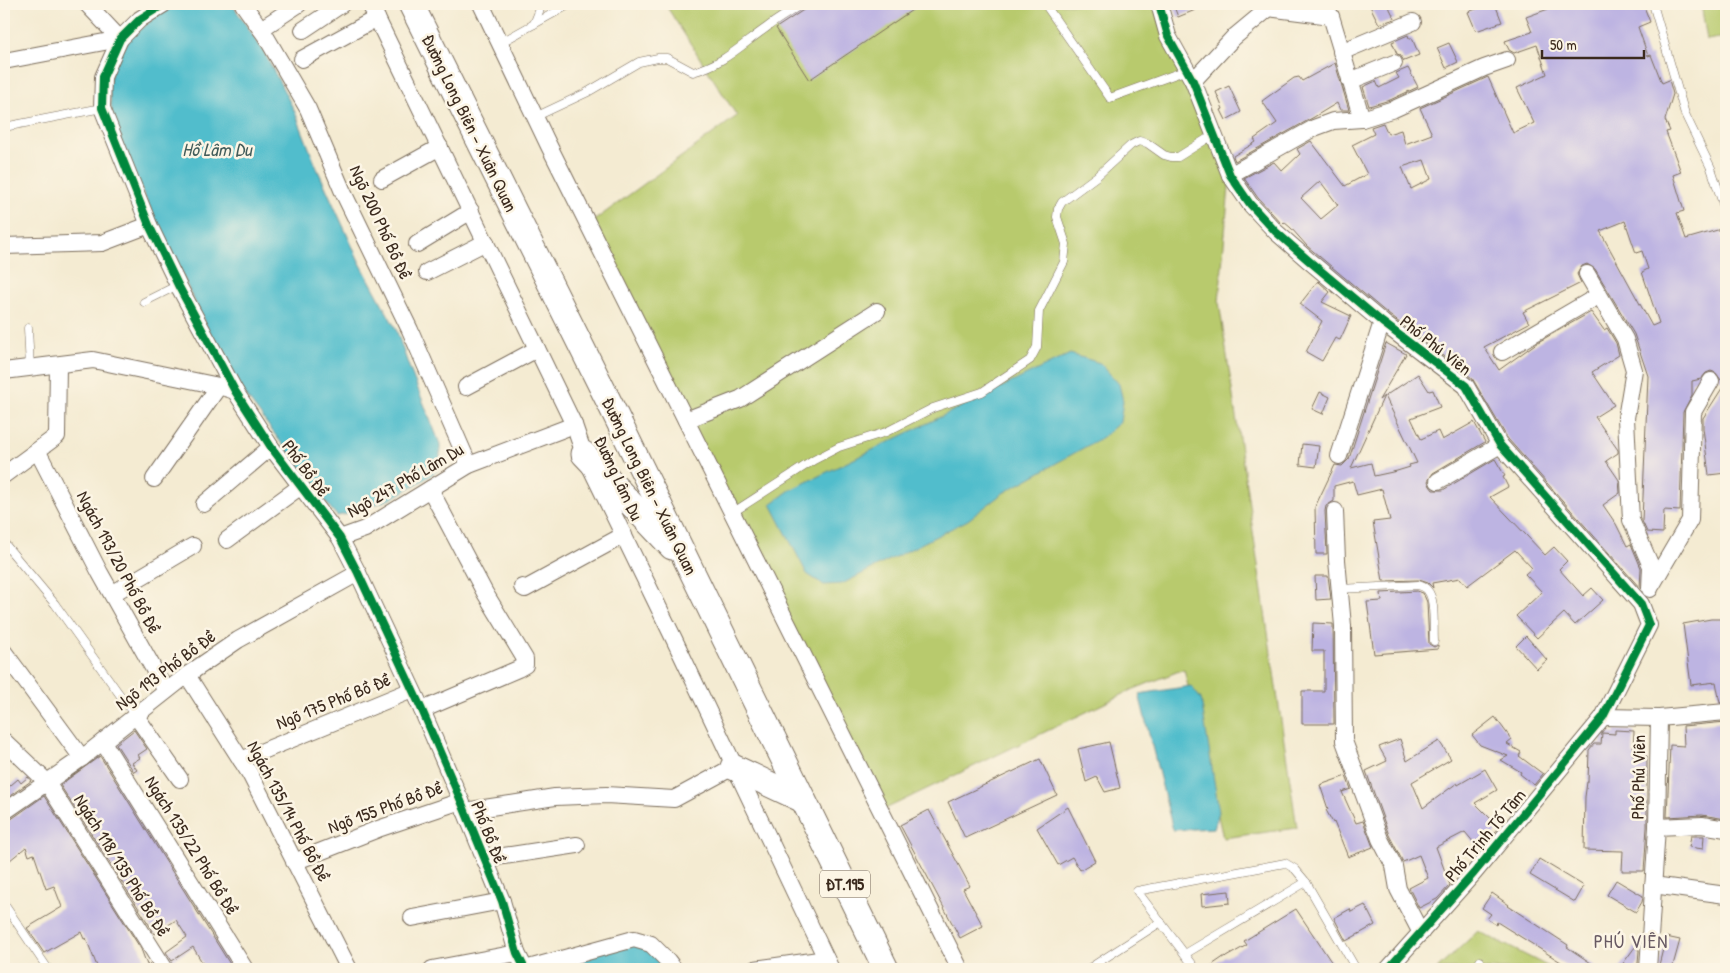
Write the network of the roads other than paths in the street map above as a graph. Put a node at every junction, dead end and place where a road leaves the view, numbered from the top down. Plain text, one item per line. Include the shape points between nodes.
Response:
1 (87, 4) edge
2 (164, 4) edge
3 (243, 4) edge
4 (298, 4) edge
5 (342, 4) edge
6 (402, 4) edge
7 (481, 4) edge
8 (542, 4) edge
9 (570, 4) edge
10 (802, 4) edge
11 (1159, 4) edge
12 (1653, 4) edge
13 (1271, 6) edge
14 (1047, 7) dead end
15 (373, 11) edge
16 (416, 13) edge
17 (1413, 22) dead end
18 (534, 24) junction
19 (261, 29) junction
20 (303, 30) dead end
21 (120, 39) junction
22 (500, 43) junction
23 (1341, 52) junction
24 (302, 59) dead end
25 (1507, 60) dead end
26 (4, 61) edge
27 (1394, 63) dead end
28 (1190, 76) junction
29 (1350, 81) junction
30 (102, 108) junction
31 (535, 117) junction
32 (1362, 119) junction
33 (4, 127) edge
34 (1213, 135) junction
35 (440, 147) junction
36 (1230, 176) junction
37 (382, 179) dead end
38 (1724, 207) dead end
39 (471, 211) junction
40 (149, 225) junction
41 (486, 242) junction
42 (417, 244) dead end
43 (4, 246) edge
44 (427, 272) dead end
45 (1587, 274) dead end
46 (178, 285) junction
47 (1598, 296) junction
48 (144, 302) dead end
49 (877, 311) dead end
50 (1382, 322) junction
51 (28, 328) dead end
52 (537, 349) junction
53 (1502, 352) dead end
54 (58, 365) junction
55 (30, 368) junction
56 (4, 372) edge
57 (1711, 381) dead end
58 (219, 386) junction
59 (466, 388) dead end
60 (235, 391) junction
61 (686, 420) junction
62 (574, 425) junction
63 (1500, 445) junction
64 (272, 447) junction
65 (38, 452) junction
66 (584, 454) junction
67 (1339, 456) dead end
68 (469, 465) junction
69 (4, 475) edge
70 (154, 479) dead end
71 (1438, 481) dead end
72 (301, 486) junction
73 (430, 489) junction
74 (204, 504) dead end
75 (1336, 511) dead end
76 (732, 513) junction
77 (624, 535) junction
78 (340, 538) junction
79 (227, 540) dead end
80 (4, 543) edge
81 (193, 546) dead end
82 (688, 564) junction
83 (358, 573) junction
84 (522, 587) dead end
85 (1650, 588) junction
86 (1340, 589) junction
87 (112, 594) junction
88 (1641, 604) junction
89 (1434, 640) dead end
90 (4, 652) edge
91 (187, 675) junction
92 (412, 690) junction
93 (166, 691) junction
94 (422, 710) junction
95 (1726, 712) edge
96 (136, 716) junction
97 (1603, 717) junction
98 (1659, 718) junction
99 (4, 741) edge
100 (103, 742) junction
101 (82, 758) junction
102 (241, 760) junction
103 (734, 767) junction
104 (180, 779) dead end
105 (46, 782) junction
106 (803, 800) junction
107 (463, 806) junction
108 (4, 812) edge
109 (1657, 827) junction
110 (1726, 830) edge
111 (577, 845) dead end
112 (484, 859) junction
113 (294, 862) junction
114 (1306, 882) junction
115 (1653, 885) junction
116 (1726, 895) edge
117 (502, 901) junction
118 (4, 904) edge
119 (412, 918) dead end
120 (1161, 922) junction
121 (1421, 933) junction
122 (517, 953) junction
123 (1185, 954) junction
124 (1480, 961) dead end
125 (828, 964) edge
126 (476, 965) edge
127 (671, 965) edge
128 (48, 969) edge
129 (165, 969) edge
130 (245, 969) edge
131 (349, 969) edge
132 (432, 969) edge
133 (525, 969) edge
134 (755, 969) edge
135 (886, 969) edge
136 (960, 969) edge
137 (1088, 969) edge
138 (1196, 969) edge
139 (1356, 969) edge
140 (1388, 969) edge
141 (1477, 969) edge
142 (1648, 969) edge

1 - 21 street
2 - 21 street, Phố Bồ Đề via 140,19
3 - 19 street, Ngõ 200 Phố Bồ Đề
4 - 19 street
5 - 20 street
6 - 16 main road, Đường Long Biên – Xuân Quan
7 - 22 street
8 - 18 lane
9 - 18 lane
10 - 31 lane via 725,59 702,69 693,72 667,58 639,62
11 - 28 street, Phố Phú Viên via 1168,36
12 - 38 lane via 1685,114 1711,168
13 - 23 street via 1331,16
13 - 28 street
14 - 28 lane via 1110,98
15 - 24 street
15 - 35 street, Đường Lâm Du
16 - 82 main road, Đường Long Biên – Xuân Quan
17 - 23 street
18 - 22 lane
19 - 68 street, Ngõ 200 Phố Bồ Đề via 308,109
21 - 26 street
21 - 30 street, Phố Bồ Đề via 103,78
22 - 31 street
23 - 29 street
25 - 32 street via 1394,109
27 - 29 street
28 - 34 street, Phố Phú Viên
29 - 32 street
30 - 33 lane
30 - 40 street, Phố Bồ Đề
31 - 61 street
32 - 36 street via 1334,121 1314,128
34 - 36 street, Phố Phú Viên
34 - 76 lane via 1178,157 1164,156 1139,141 1062,202 1057,217 1066,244 1064,262 1039,311 1037,346 1030,360 982,392 933,408 886,432 831,451
35 - 37 street
35 - 39 street, Đường Lâm Du
36 - 50 street, Phố Phú Viên via 1276,232
39 - 41 street, Đường Lâm Du
39 - 42 street
40 - 43 street via 102,243
40 - 46 street, Phố Bồ Đề
41 - 44 street
41 - 52 street, Đường Lâm Du
45 - 47 street
46 - 48 lane
46 - 60 street, Phố Bồ Đề
47 - 53 street
47 - 85 street via 1625,339 1634,370 1626,418 1631,520 1651,566
49 - 61 street via 740,399
50 - 63 street, Phố Phú Viên via 1466,386
50 - 67 street
51 - 55 lane
52 - 59 street
52 - 62 street, Đường Lâm Du
54 - 55 street
54 - 58 street via 93,360
54 - 65 street via 57,436
55 - 56 street
57 - 85 street via 1693,412 1690,520
58 - 60 street
58 - 70 street
60 - 64 street, Phố Bồ Đề
61 - 76 street
62 - 66 street, Đường Lâm Du
62 - 68 street, Ngõ 247 Phố Lâm Du
63 - 71 street
63 - 88 street, Phố Phú Viên
64 - 72 street, Phố Bồ Đề
64 - 74 street
65 - 69 street
65 - 87 street, Ngách 193/20 Phố Bồ Đề
66 - 77 street, Đường Lâm Du
66 - 82 main road
68 - 73 street, Ngõ 247 Phố Lâm Du
72 - 78 street, Phố Bồ Đề
72 - 79 street
73 - 78 street, Ngõ 247 Phố Lâm Du via 365,529
73 - 94 street via 485,593 525,659 518,669
75 - 86 street
76 - 136 street
77 - 84 street via 526,589
77 - 103 street, Đường Lâm Du
78 - 83 street, Phố Bồ Đề
80 - 96 lane via 55,604
81 - 87 street
82 - 106 main road, Đường Long Biên – Xuân Quan / ĐT.195
83 - 91 street, Ngõ 193 Phố Bồ Đề via 238,640
83 - 92 street, Phố Bồ Đề
85 - 88 street
86 - 89 lane via 1423,586 1430,593 1433,607
86 - 121 street via 1344,741 1380,839 1394,866 1398,889
87 - 93 street, Ngách 193/20 Phố Bồ Đề
88 - 97 street, Phố Phú Viên via 1649,626
90 - 101 street
91 - 93 street, Ngõ 193 Phố Bồ Đề
91 - 102 street, Ngách 135/14 Phố Bồ Đề
92 - 94 street, Phố Bồ Đề
92 - 102 street, Ngõ 175 Phố Bồ Đề
93 - 96 street, Ngõ 193 Phố Bồ Đề
94 - 107 street, Phố Bồ Đề
95 - 98 street
96 - 100 street, Ngõ 193 Phố Bồ Đề
96 - 104 street
97 - 98 street, Phố Phú Viên
97 - 121 street, Phố Trịnh Tố Tâm
98 - 109 street, Phố Phú Viên
99 - 105 street, Ngách 118/135 Phố Bồ Đề
100 - 101 street, Ngõ 193 Phố Bồ Đề
100 - 130 street, Ngách 135/22 Phố Bồ Đề
101 - 105 street, Ngõ 193 Phố Bồ Đề
102 - 113 street, Ngách 135/14 Phố Bồ Đề
103 - 106 main road
103 - 107 street, Ngõ 155 Phố Bồ Đề via 674,799 606,795
103 - 125 street, Đường Lâm Du
105 - 108 street, Ngõ 193 Phố Bồ Đề
105 - 129 street, Ngách 118/135 Phố Bồ Đề
106 - 135 main road, Đường Long Biên – Xuân Quan / ĐT.195
107 - 112 street, Phố Bồ Đề
107 - 113 street, Ngõ 155 Phố Bồ Đề via 378,829
109 - 110 street via 1702,825
109 - 115 street, Phố Phú Viên
111 - 112 street
112 - 117 street, Phố Bồ Đề
113 - 131 street, Ngách 135/14 Phố Bồ Đề
114 - 120 lane via 1295,869 1285,864 1137,891
114 - 123 lane
114 - 139 lane
115 - 116 street
115 - 142 street, Phố Phú Viên
117 - 119 street
117 - 122 street, Phố Bồ Đề
118 - 128 lane
120 - 123 lane
120 - 137 lane
121 - 140 street, Phố Trịnh Tố Tâm
122 - 126 street
122 - 133 street, Phố Bồ Đề
123 - 138 lane
124 - 141 lane
125 - 134 street
126 - 132 street
127 - 133 street via 651,944 634,939

